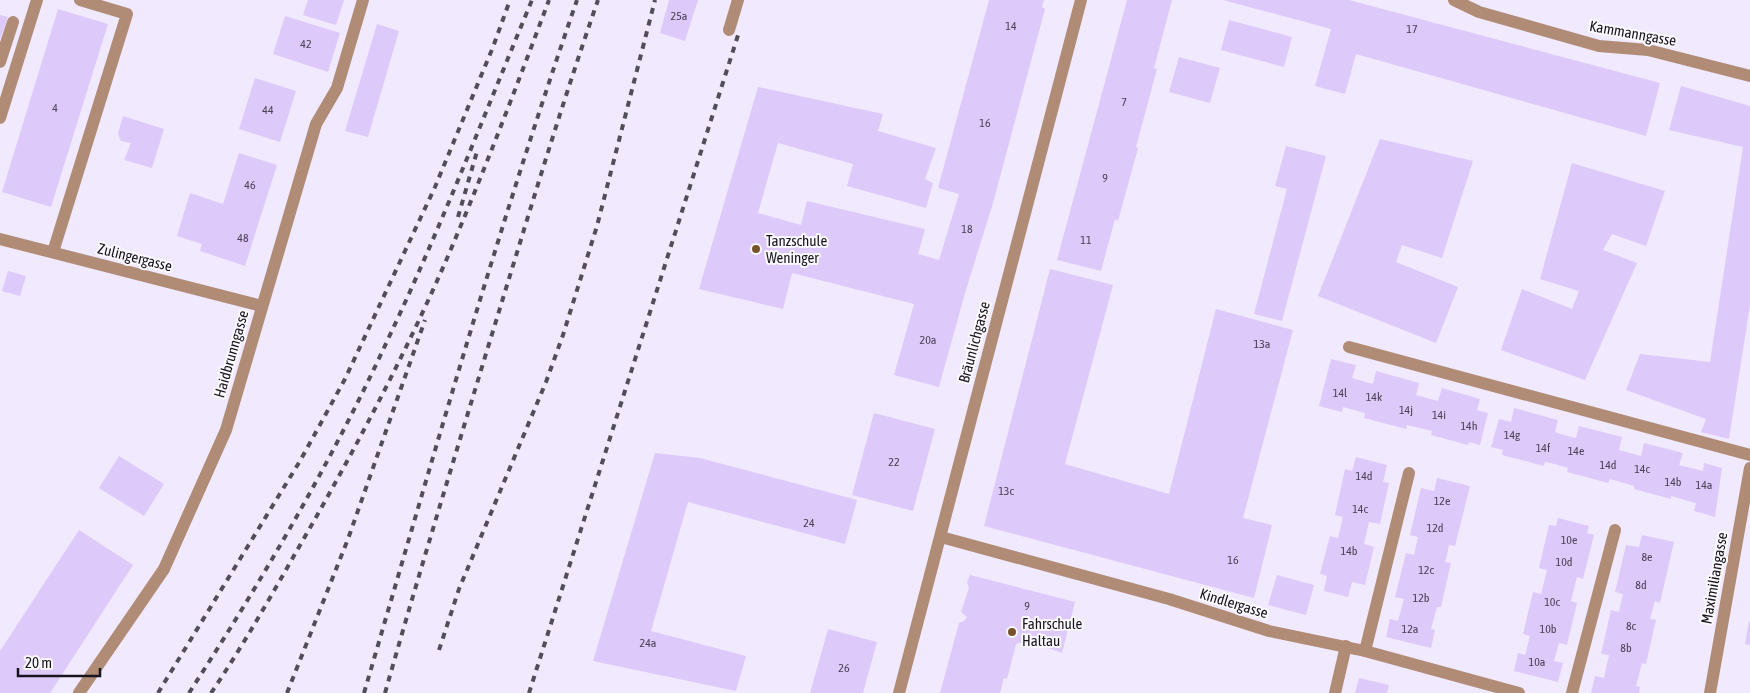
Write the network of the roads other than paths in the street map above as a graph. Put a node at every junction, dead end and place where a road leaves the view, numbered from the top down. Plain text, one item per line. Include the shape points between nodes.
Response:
1 (37, 0) edge
2 (80, 0) edge
3 (363, 0) edge
4 (738, 0) edge
5 (1081, 0) edge
6 (1454, 0) edge
7 (13, 22) dead end
8 (729, 30) dead end
9 (0, 62) edge
10 (1750, 76) edge
11 (0, 118) edge
12 (0, 239) edge
13 (53, 252) junction
14 (262, 306) junction
15 (1349, 347) dead end
16 (1750, 456) edge
17 (1750, 468) edge
18 (1410, 473) dead end
19 (1748, 491) edge
20 (1615, 530) dead end
21 (941, 537) junction
22 (1346, 646) junction
23 (1365, 651) junction
24 (79, 693) edge
25 (898, 693) edge
26 (1335, 693) edge
27 (1519, 693) edge
28 (1572, 693) edge
29 (1710, 693) edge

1 - 11 street
2 - 13 street via 127,14
3 - 14 street, Haidbrunngasse via 337,88 316,124
4 - 8 street
5 - 21 street, Bräunlichgasse
6 - 10 street, Kammanngasse via 1479,12 1599,46 1648,50
7 - 9 street
12 - 13 street, Zulingergasse
13 - 14 street, Zulingergasse
14 - 24 street, Haidbrunngasse via 226,430 164,568
15 - 16 street
17 - 19 street, Maximiliangasse
18 - 23 street
19 - 29 street, Maximiliangasse
20 - 28 street
21 - 22 street, Kindlergasse via 1169,599 1269,631
21 - 25 street, Bräunlichgasse
22 - 23 street, Kindlergasse
22 - 26 street
23 - 27 street, Kindlergasse

